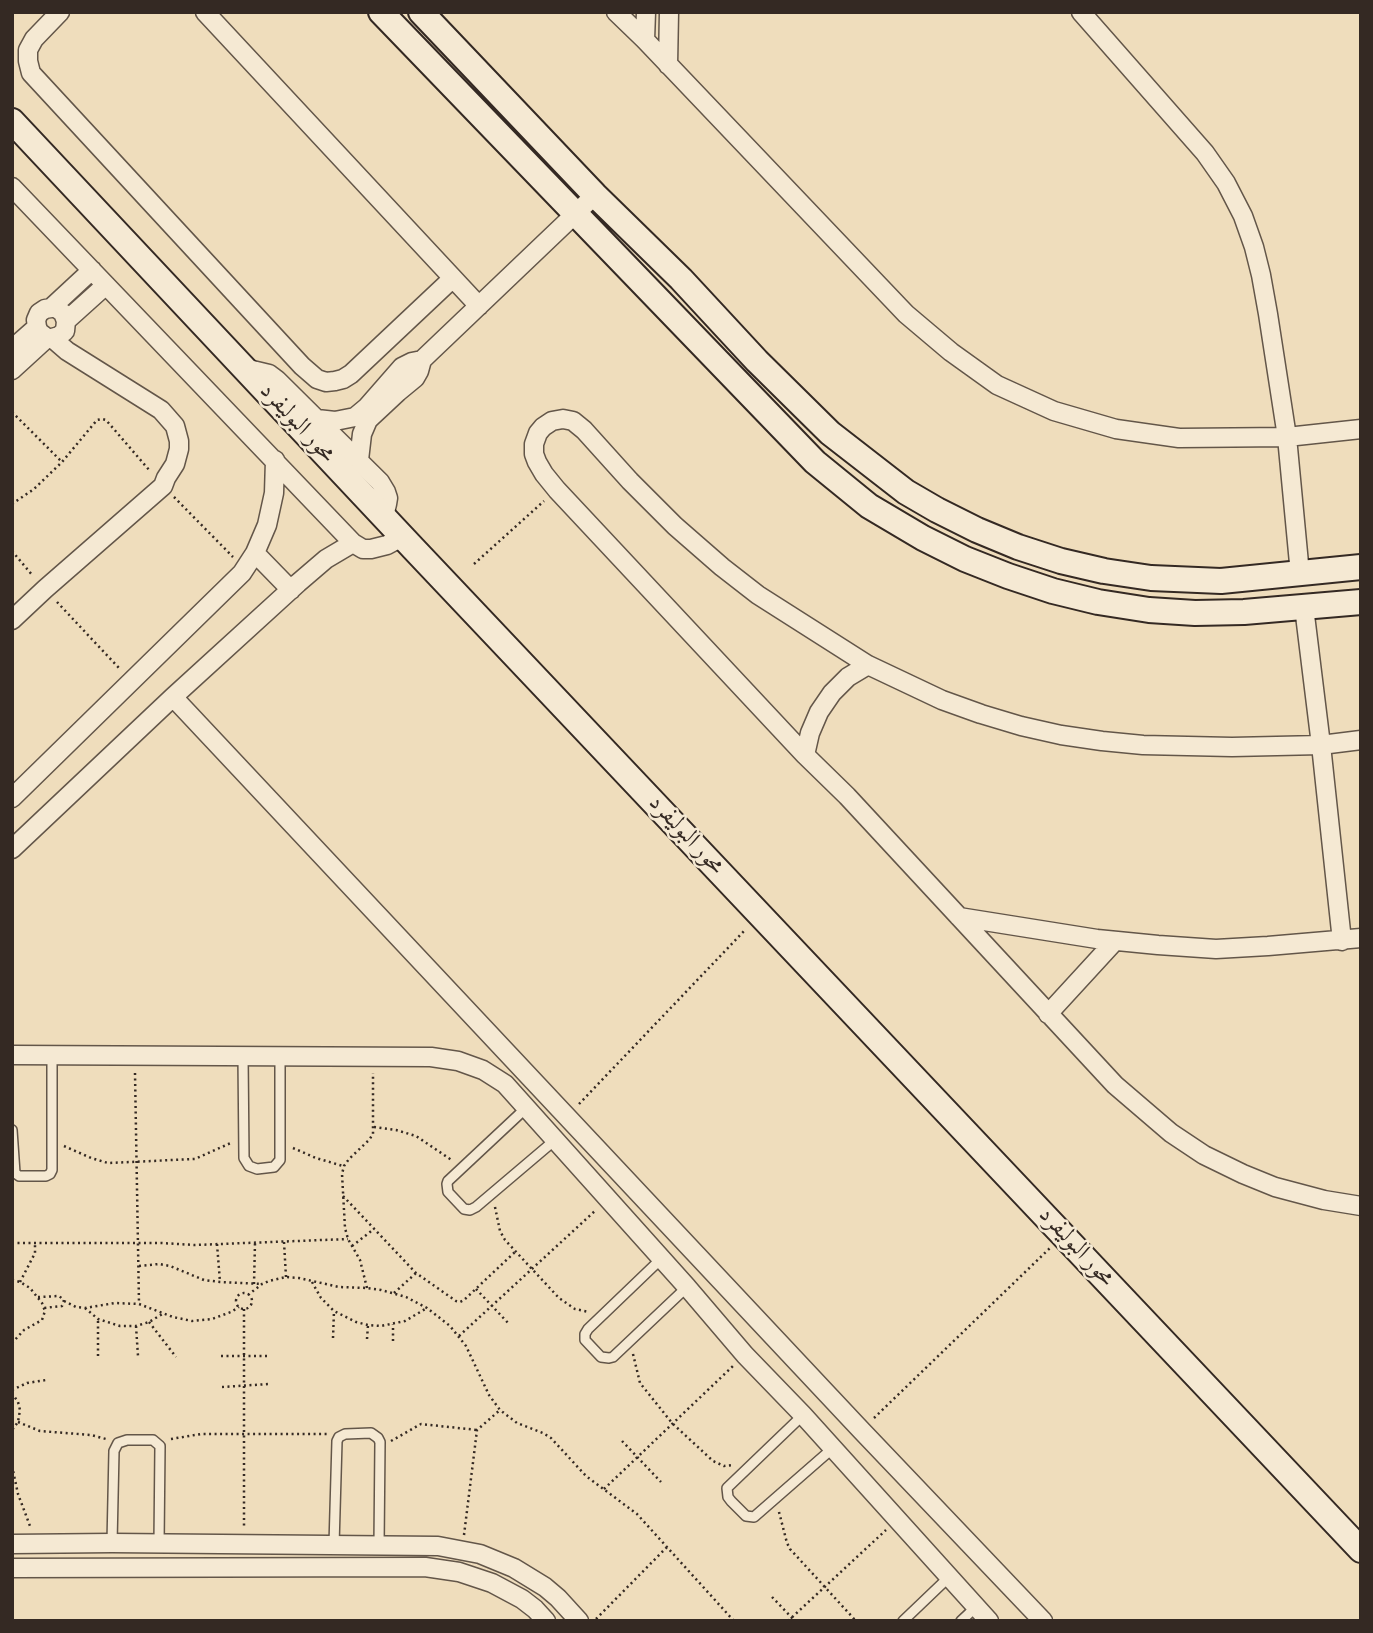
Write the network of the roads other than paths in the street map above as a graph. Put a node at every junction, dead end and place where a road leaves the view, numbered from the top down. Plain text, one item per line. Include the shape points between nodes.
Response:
1 (60, 12) edge
2 (205, 12) edge
3 (381, 12) edge
4 (421, 12) edge
5 (616, 12) edge
6 (646, 12) edge
7 (670, 12) edge
8 (1081, 12) edge
9 (645, 40) junction
10 (668, 65) junction
11 (12, 121) edge
12 (12, 187) edge
13 (595, 195) junction
14 (575, 215) junction
15 (92, 270) junction
16 (453, 278) junction
17 (106, 285) junction
18 (479, 306) junction
19 (53, 331) junction
20 (13, 348) edge
21 (244, 368) junction
22 (12, 370) edge
23 (393, 387) junction
24 (317, 418) junction
25 (1361, 429) edge
26 (1287, 438) junction
27 (275, 460) junction
28 (359, 460) junction
29 (384, 516) junction
30 (402, 537) junction
31 (353, 543) junction
32 (255, 554) junction
33 (1361, 568) edge
34 (1300, 574) junction
35 (291, 590) junction
36 (1361, 602) edge
37 (1304, 607) junction
38 (12, 620) edge
39 (868, 665) junction
40 (173, 697) junction
41 (1361, 740) edge
42 (1321, 745) junction
43 (805, 755) junction
44 (12, 798) edge
45 (12, 849) edge
46 (959, 917) junction
47 (1361, 938) edge
48 (1115, 941) junction
49 (1342, 941) junction
50 (1048, 1014) junction
51 (12, 1055) edge
52 (51, 1055) junction
53 (243, 1056) junction
54 (280, 1056) junction
55 (526, 1108) junction
56 (12, 1130) edge
57 (555, 1140) junction
58 (1361, 1206) edge
59 (662, 1258) junction
60 (687, 1287) junction
61 (803, 1415) junction
62 (833, 1448) junction
63 (112, 1543) junction
64 (159, 1543) junction
65 (12, 1545) edge
66 (334, 1545) junction
67 (379, 1545) junction
68 (1361, 1550) edge
69 (12, 1568) edge
70 (949, 1577) junction
71 (976, 1606) junction
72 (1043, 1620) edge
73 (546, 1621) edge
74 (579, 1621) edge
75 (904, 1621) edge
76 (961, 1621) edge
77 (989, 1621) edge

1 - 16 street via 28,50 39,83 317,379 343,379
2 - 16 street
3 - 14 street
4 - 13 street
5 - 9 street
6 - 9 street
7 - 10 street
8 - 26 street via 1205,153 1243,216 1261,275
9 - 10 street
10 - 26 street via 906,314 997,385 1054,411 1116,429 1179,438
11 - 21 street, محور البوليفرد
12 - 15 street
13 - 14 street
13 - 34 street via 830,433 937,510 1018,547 1104,570 1198,581
14 - 18 street
14 - 37 street via 815,462 869,506 923,538 1008,576 1098,602 1195,613
15 - 17 street
15 - 19 street via 51,308 63,313
16 - 18 street
17 - 19 street
17 - 27 street
18 - 23 street via 422,360 415,378
19 - 20 street
19 - 22 street
19 - 38 street via 76,356 169,418 179,441 178,457 163,486
21 - 24 street via 278,380
21 - 29 street, محور البوليفرد
23 - 24 street via 355,417
23 - 28 street via 368,421
24 - 28 street
25 - 26 street
26 - 34 street
27 - 31 street
27 - 32 street via 272,509
28 - 29 street via 386,492
29 - 30 street, محور البوليفرد
30 - 31 street via 371,549
30 - 68 street, محور البوليفرد
31 - 35 street via 326,559
32 - 35 street
32 - 44 street via 237,579
33 - 34 street
35 - 40 street
36 - 37 street
37 - 42 street
39 - 42 street via 942,700 1061,735 1176,746
39 - 43 street via 848,677 825,702
39 - 43 street via 722,567 675,526 573,421 552,421 538,433 534,454 557,490
40 - 45 street
40 - 72 street
41 - 42 street
42 - 49 street
43 - 46 street
46 - 48 street
46 - 50 street
47 - 49 street
48 - 49 street via 1216,949
48 - 50 street
50 - 58 street via 1115,1084 1204,1155 1275,1187
51 - 52 street
52 - 53 street
52 - 56 lane via 50,1174 15,1173
53 - 54 street
53 - 54 lane via 246,1163 257,1170 278,1164 281,1156
54 - 55 street via 444,1058 483,1070 505,1084
55 - 57 street
55 - 57 lane via 448,1181 448,1192 464,1209 476,1207
57 - 59 street
59 - 60 street
59 - 60 lane via 586,1332 584,1337 601,1357 613,1357
60 - 61 street
61 - 62 street
61 - 62 lane via 727,1488 731,1501 752,1517
62 - 70 street
63 - 64 street
63 - 64 lane via 114,1451 118,1443 127,1440 153,1440 160,1448
63 - 65 street
64 - 66 street
66 - 67 street
66 - 67 lane via 337,1441 345,1434 371,1433 379,1438 380,1448
67 - 74 street via 462,1549 497,1560 530,1576
69 - 73 street via 425,1567 492,1583 522,1599
70 - 71 street
70 - 75 lane
71 - 76 lane
71 - 77 street

